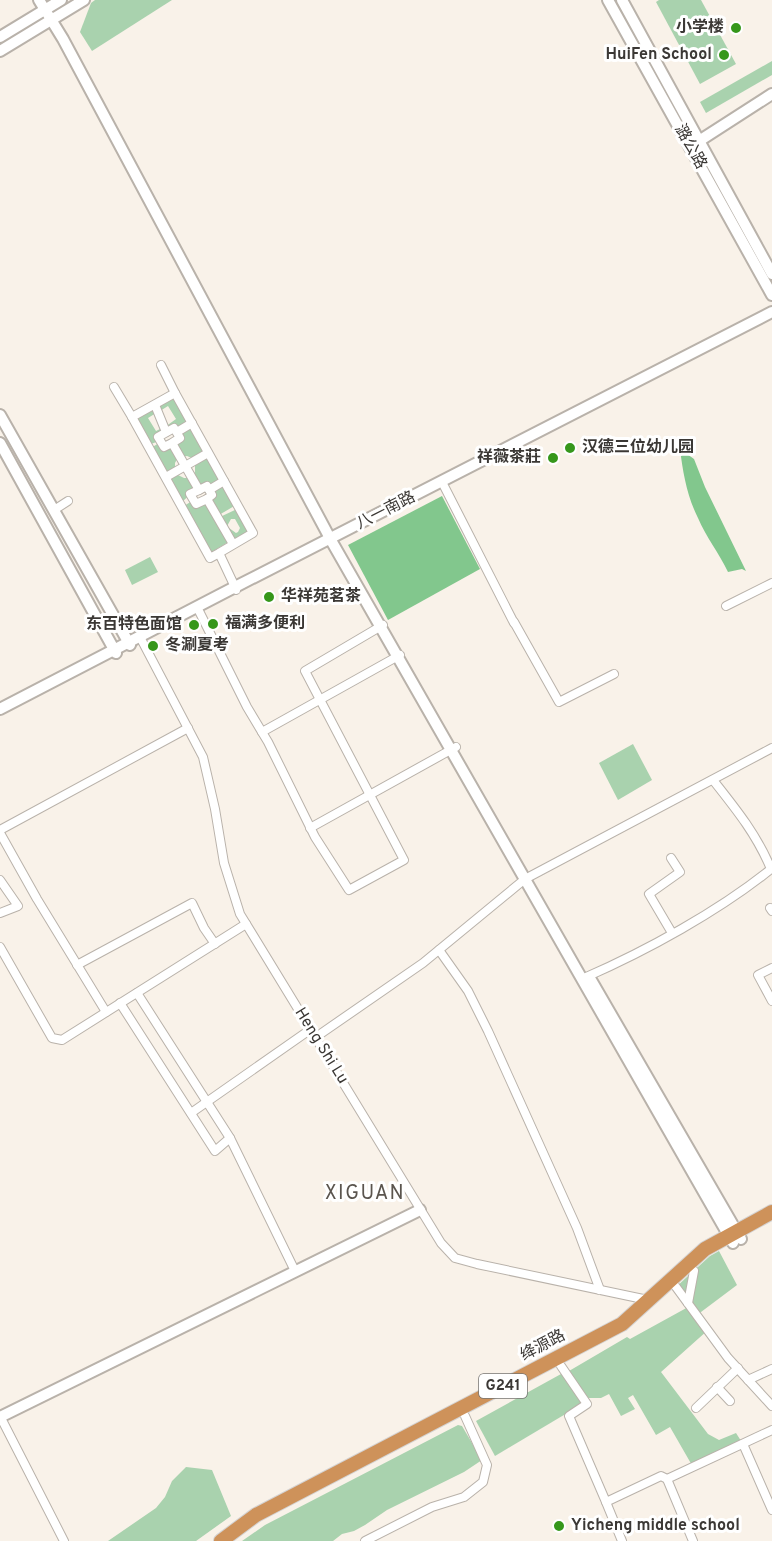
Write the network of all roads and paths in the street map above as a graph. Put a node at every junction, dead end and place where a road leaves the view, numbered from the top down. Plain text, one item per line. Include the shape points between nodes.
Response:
1 (61, 0) edge
2 (84, 0) edge
3 (609, 0) edge
4 (621, 0) edge
5 (45, 4) edge
6 (54, 18) junction
7 (0, 37) edge
8 (0, 51) edge
9 (772, 94) edge
10 (699, 141) junction
11 (772, 274) edge
12 (772, 295) edge
13 (772, 312) edge
14 (772, 318) edge
15 (161, 365) dead end
16 (114, 387) dead end
17 (175, 393) junction
18 (154, 405) junction
19 (0, 415) edge
20 (132, 417) junction
21 (192, 423) junction
22 (166, 432) junction
23 (177, 432) junction
24 (160, 441) junction
25 (0, 443) edge
26 (172, 443) junction
27 (149, 447) junction
28 (208, 453) junction
29 (185, 466) junction
30 (166, 477) junction
31 (224, 481) junction
32 (443, 483) junction
33 (199, 490) junction
34 (208, 494) junction
35 (193, 499) junction
36 (68, 501) dead end
37 (181, 506) junction
38 (54, 510) junction
39 (333, 540) junction
40 (233, 544) junction
41 (221, 552) junction
42 (772, 583) edge
43 (236, 589) junction
44 (726, 606) dead end
45 (198, 609) junction
46 (382, 625) junction
47 (140, 638) junction
48 (130, 644) junction
49 (115, 651) junction
50 (400, 655) junction
51 (614, 674) dead end
52 (320, 700) junction
53 (0, 711) edge
54 (188, 728) junction
55 (262, 732) junction
56 (454, 748) junction
57 (772, 748) edge
58 (713, 780) junction
59 (370, 795) junction
60 (310, 828) junction
61 (0, 832) edge
62 (671, 858) dead end
63 (528, 877) junction
64 (0, 880) edge
65 (0, 914) edge
66 (246, 924) junction
67 (672, 933) junction
68 (215, 944) junction
69 (0, 947) edge
70 (439, 950) junction
71 (77, 965) junction
72 (772, 968) edge
73 (586, 978) junction
74 (136, 993) junction
75 (772, 1001) edge
76 (120, 1003) junction
77 (106, 1012) junction
78 (311, 1029) junction
79 (316, 1037) junction
80 (206, 1101) junction
81 (191, 1113) junction
82 (230, 1138) junction
83 (420, 1210) junction
84 (772, 1212) edge
85 (772, 1222) edge
86 (735, 1237) junction
87 (295, 1271) junction
88 (694, 1271) junction
89 (676, 1287) junction
90 (600, 1290) junction
91 (648, 1300) junction
92 (688, 1303) junction
93 (561, 1366) junction
94 (738, 1368) junction
95 (772, 1369) edge
96 (748, 1380) junction
97 (717, 1388) junction
98 (730, 1401) dead end
99 (772, 1406) edge
100 (696, 1408) dead end
101 (0, 1416) edge
102 (465, 1416) junction
103 (772, 1430) edge
104 (743, 1444) junction
105 (666, 1479) junction
106 (606, 1502) junction
107 (772, 1510) edge
108 (64, 1541) edge
109 (221, 1541) edge
110 (236, 1541) edge
111 (365, 1541) edge
112 (622, 1541) edge
113 (693, 1541) edge

1 - 5 main road
2 - 6 main road
3 - 12 main road, 潞公路
4 - 10 main road, 潞公路
5 - 6 main road
5 - 7 main road
6 - 8 main road
6 - 39 main road
9 - 10 main road
10 - 11 main road, 潞公路
13 - 32 main road, 八一南路
14 - 32 main road, 八一南路
15 - 17 street
16 - 20 street
17 - 18 street
17 - 21 street
18 - 20 street
18 - 22 street
19 - 38 main road
20 - 27 street
21 - 23 street
21 - 28 street
22 - 23 street via 174,428
22 - 24 street via 158,437
23 - 26 street via 180,438
24 - 26 street via 164,447
24 - 27 street
25 - 49 main road
26 - 29 street
27 - 30 street
28 - 29 street
28 - 31 street
29 - 30 street
29 - 33 street
30 - 37 street
31 - 34 street
31 - 40 street via 253,533
32 - 39 main road, 八一南路
32 - 51 street via 560,702
33 - 34 street via 207,486
33 - 35 street via 190,494
34 - 35 street via 196,504
34 - 40 street
35 - 37 street
36 - 38 street
37 - 41 street via 210,558
38 - 48 main road
39 - 43 main road, 八一南路
39 - 46 main road
40 - 41 street
41 - 43 street
42 - 44 street
43 - 45 main road, 八一南路
45 - 47 main road, 八一南路
45 - 55 street
46 - 50 main road
46 - 52 street via 305,671
47 - 48 main road, 八一南路
47 - 54 street, Heng Shi Lu
48 - 49 main road, 八一南路
49 - 53 main road, 八一南路
50 - 52 street
50 - 56 main road
52 - 55 street
52 - 59 street
54 - 61 street
54 - 66 street, Heng Shi Lu via 203,757 224,863
55 - 60 street
56 - 59 street
56 - 63 main road
57 - 58 street
58 - 63 street
58 - 67 street via 743,817 771,869
59 - 60 street
59 - 60 street via 404,860 392,867 349,890
61 - 71 street
62 - 67 street via 680,872 649,894
63 - 70 street
63 - 73 main road
64 - 65 street via 18,906
66 - 68 street
66 - 78 street, Heng Shi Lu
67 - 73 street
68 - 71 street via 192,903
68 - 74 street
69 - 77 street via 52,1038 62,1040
70 - 79 street
70 - 90 street via 468,991 488,1031 577,1228
71 - 77 street
72 - 75 street via 758,975
73 - 86 main road
74 - 76 street
74 - 80 street
76 - 77 street
76 - 81 street
78 - 79 street, Heng Shi Lu
78 - 80 street
79 - 83 street, Heng Shi Lu
80 - 81 street
80 - 82 street
81 - 82 street via 215,1151
82 - 87 street
83 - 87 main road
83 - 90 street, Heng Shi Lu via 455,1258
84 - 86 highway, 绛源路 / G241
85 - 86 highway, 绛源路 / G241
86 - 88 highway, 绛源路 / G241
86 - 91 highway, 绛源路 / G241 via 705,1248
87 - 101 main road
88 - 89 highway, 绛源路 / G241
88 - 92 street
89 - 92 street
89 - 93 highway, 绛源路 / G241 via 627,1331
90 - 91 street, Heng Shi Lu
91 - 109 highway, 绛源路 / G241 via 622,1324 256,1515
92 - 94 street
93 - 102 highway, 绛源路 / G241
93 - 106 street via 587,1404 569,1416
94 - 96 street
94 - 97 street
95 - 96 street
96 - 99 street
97 - 98 street
97 - 100 street
101 - 108 street
102 - 110 highway, 绛源路 / G241 via 261,1523
102 - 111 street via 487,1465 483,1482 464,1497 432,1507
103 - 104 street
104 - 105 street
104 - 107 street
105 - 106 street via 661,1476
105 - 113 street
106 - 112 street

